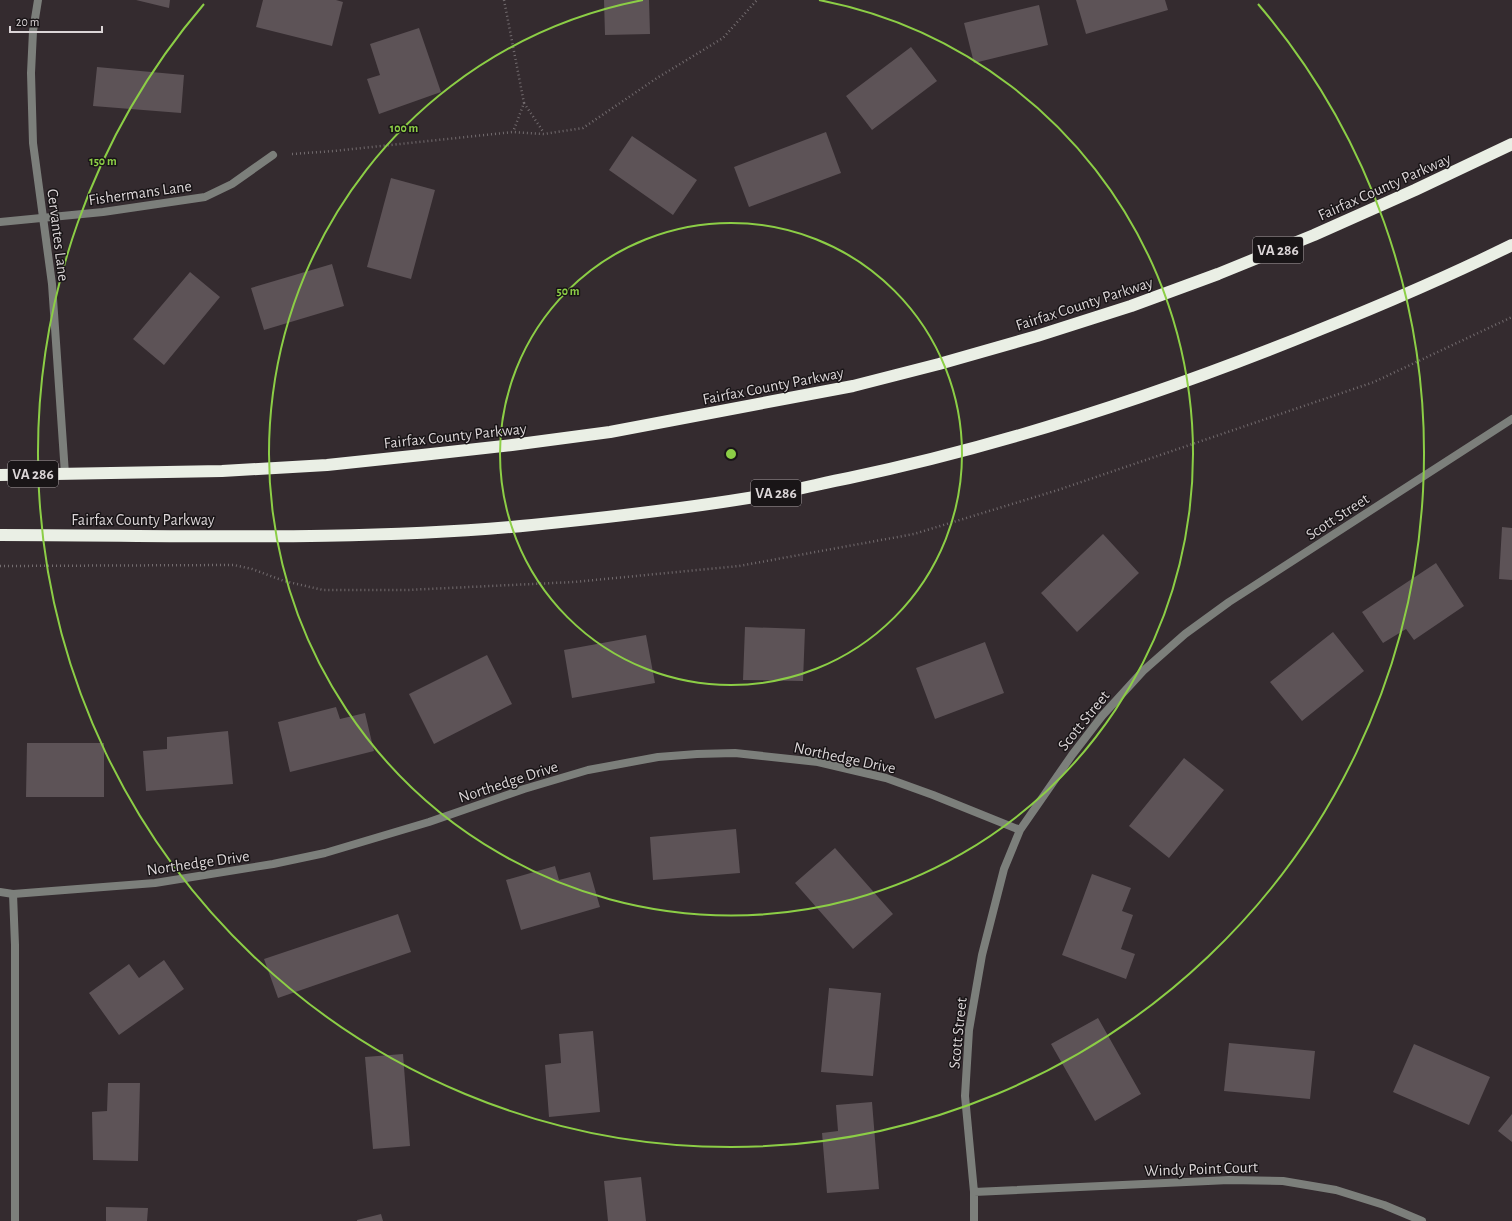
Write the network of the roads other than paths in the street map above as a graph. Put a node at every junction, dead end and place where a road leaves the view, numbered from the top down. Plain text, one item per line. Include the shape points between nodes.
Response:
1 (38, 0) edge
2 (1512, 144) edge
3 (273, 155) road end
4 (44, 219) junction
5 (0, 222) edge
6 (1512, 245) edge
7 (1512, 419) edge
8 (0, 474) edge
9 (65, 474) junction
10 (0, 535) edge
11 (1020, 830) junction
12 (0, 892) edge
13 (13, 894) junction
14 (974, 1192) junction
15 (15, 1221) edge
16 (974, 1221) edge
17 (1422, 1221) edge

1 - 4 street, Cervantes Lane via 33,31 31,73 33,143
2 - 9 highway, Fairfax County Parkway / VA 286 via 1350,219 1218,274 1131,306 1037,336 853,386 610,432 497,447 327,465 222,471
3 - 4 street, Fishermans Lane via 232,184 205,197
4 - 5 street, Fishermans Lane
4 - 9 street, Cervantes Lane via 52,284
6 - 10 highway, Fairfax County Parkway / VA 286 via 1362,313 1141,398 1018,436 918,462 774,494 656,512 529,525 400,533 276,536
7 - 11 street, Scott Street via 1229,602 1185,634 1143,671 1102,716
8 - 9 highway, Fairfax County Parkway / VA 286
11 - 13 street, Northedge Drive via 933,795 871,774 818,762 735,753 697,754 658,757 588,770 429,822 325,853 273,864 155,883
11 - 14 street, Scott Street via 1004,869 982,955 969,1030 965,1096
12 - 13 street, Northedge Drive
13 - 15 street
14 - 16 street, Scott Street
14 - 17 street, Windy Point Court via 1229,1180 1283,1181 1336,1190 1384,1205

